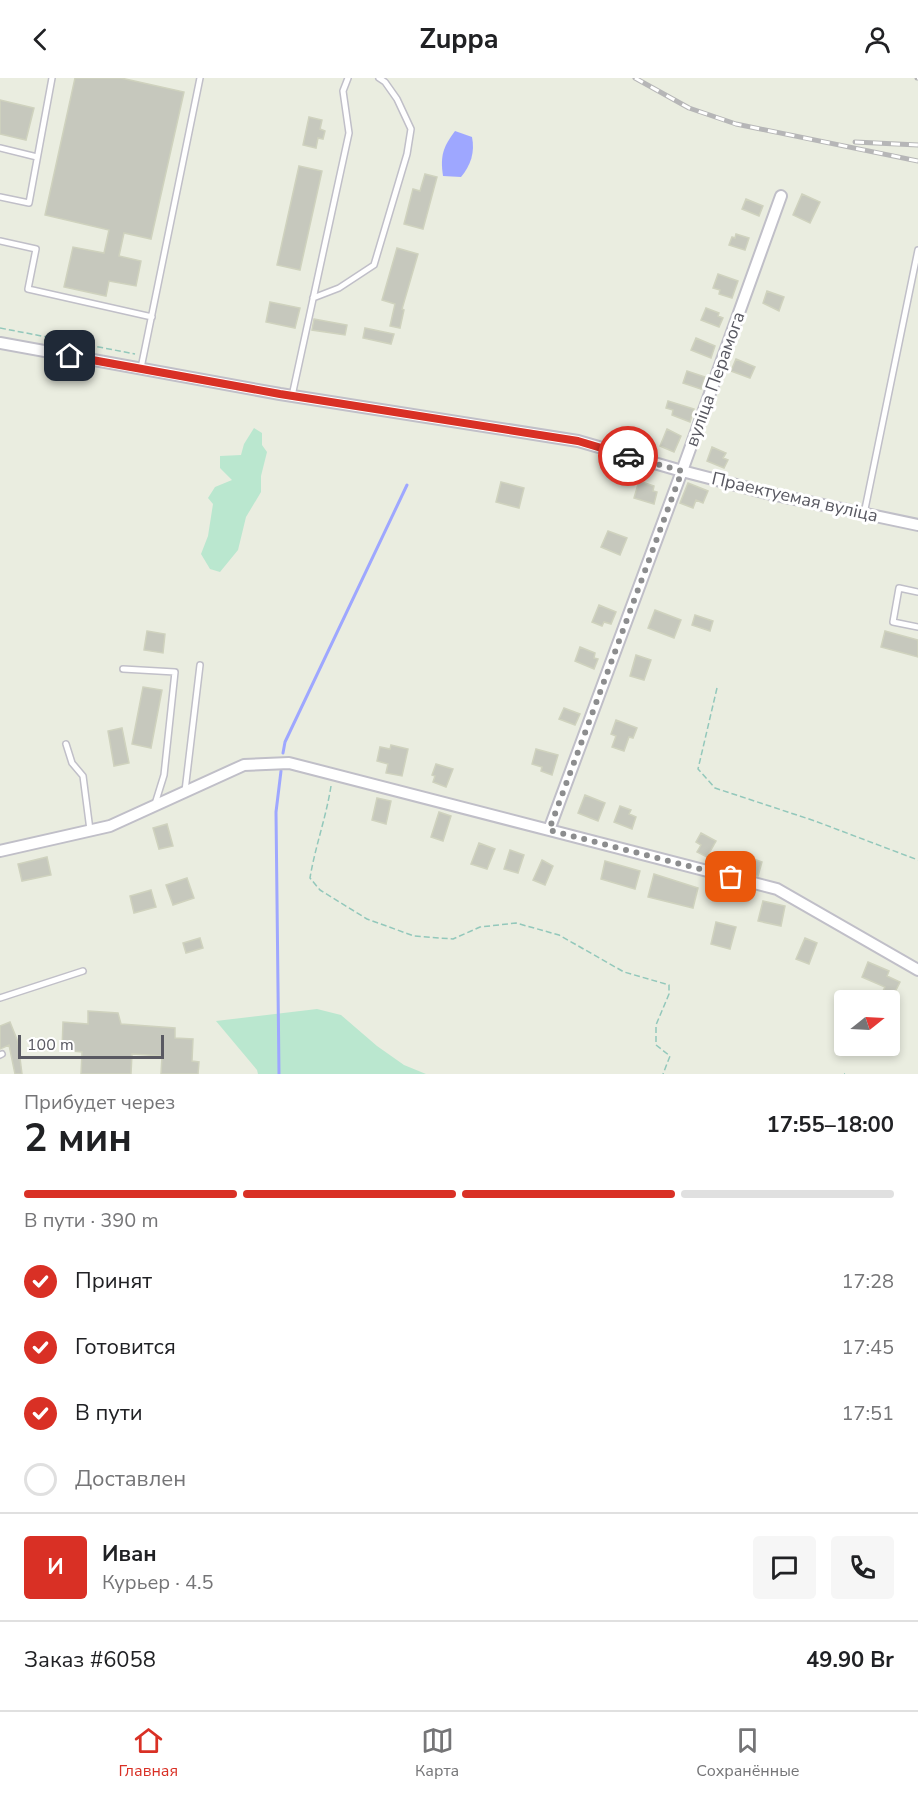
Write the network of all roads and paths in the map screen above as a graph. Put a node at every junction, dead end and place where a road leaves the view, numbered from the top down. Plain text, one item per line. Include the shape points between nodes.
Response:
1 (52, 78) edge
2 (200, 78) edge
3 (348, 78) edge
4 (379, 78) edge
5 (0, 148) edge
6 (38, 157) junction
7 (781, 196) dead end
8 (0, 197) edge
9 (0, 241) edge
10 (918, 250) edge
11 (314, 298) junction
12 (152, 317) junction
13 (0, 328) edge
14 (0, 343) edge
15 (144, 356) junction
16 (141, 369) junction
17 (292, 396) junction
18 (682, 471) junction
19 (864, 514) junction
20 (918, 525) edge
21 (918, 592) edge
22 (918, 627) edge
23 (200, 665) dead end
24 (123, 669) dead end
25 (717, 688) dead end
26 (66, 744) dead end
27 (321, 771) junction
28 (185, 792) junction
29 (154, 806) junction
30 (549, 830) junction
31 (90, 831) junction
32 (0, 851) edge
33 (918, 860) edge
34 (918, 970) edge
35 (84, 971) dead end
36 (0, 998) edge
37 (663, 1074) edge

1 - 6 lane
2 - 12 lane
3 - 11 lane via 343,91 349,133
4 - 11 lane via 397,99 411,129 381,243 374,265 339,288
5 - 6 lane
6 - 8 lane via 29,203
7 - 18 street, вуліца Перамога
9 - 12 lane via 36,249 28,289
10 - 19 lane
11 - 17 lane
12 - 15 lane
13 - 15 path
14 - 16 street, Праектуемая вуліца
15 - 16 lane
16 - 17 street, Праектуемая вуліца
17 - 18 street, Праектуемая вуліца via 578,441
18 - 19 street, Праектуемая вуліца
18 - 30 street, вуліца Перамога
19 - 20 street, Праектуемая вуліца
21 - 22 lane via 899,588 893,622
23 - 28 lane
24 - 29 lane via 175,672 164,775
25 - 33 path via 698,769 716,788
26 - 31 lane via 72,763 83,776
27 - 28 street via 290,763 244,765
27 - 30 street
27 - 37 path via 331,781 310,878 320,890 367,919 414,936 453,939 480,927 516,923 559,935 624,972 669,985 656,1025 656,1045 670,1056
28 - 29 street
29 - 31 street
30 - 34 street via 777,889
31 - 32 street
35 - 36 lane

